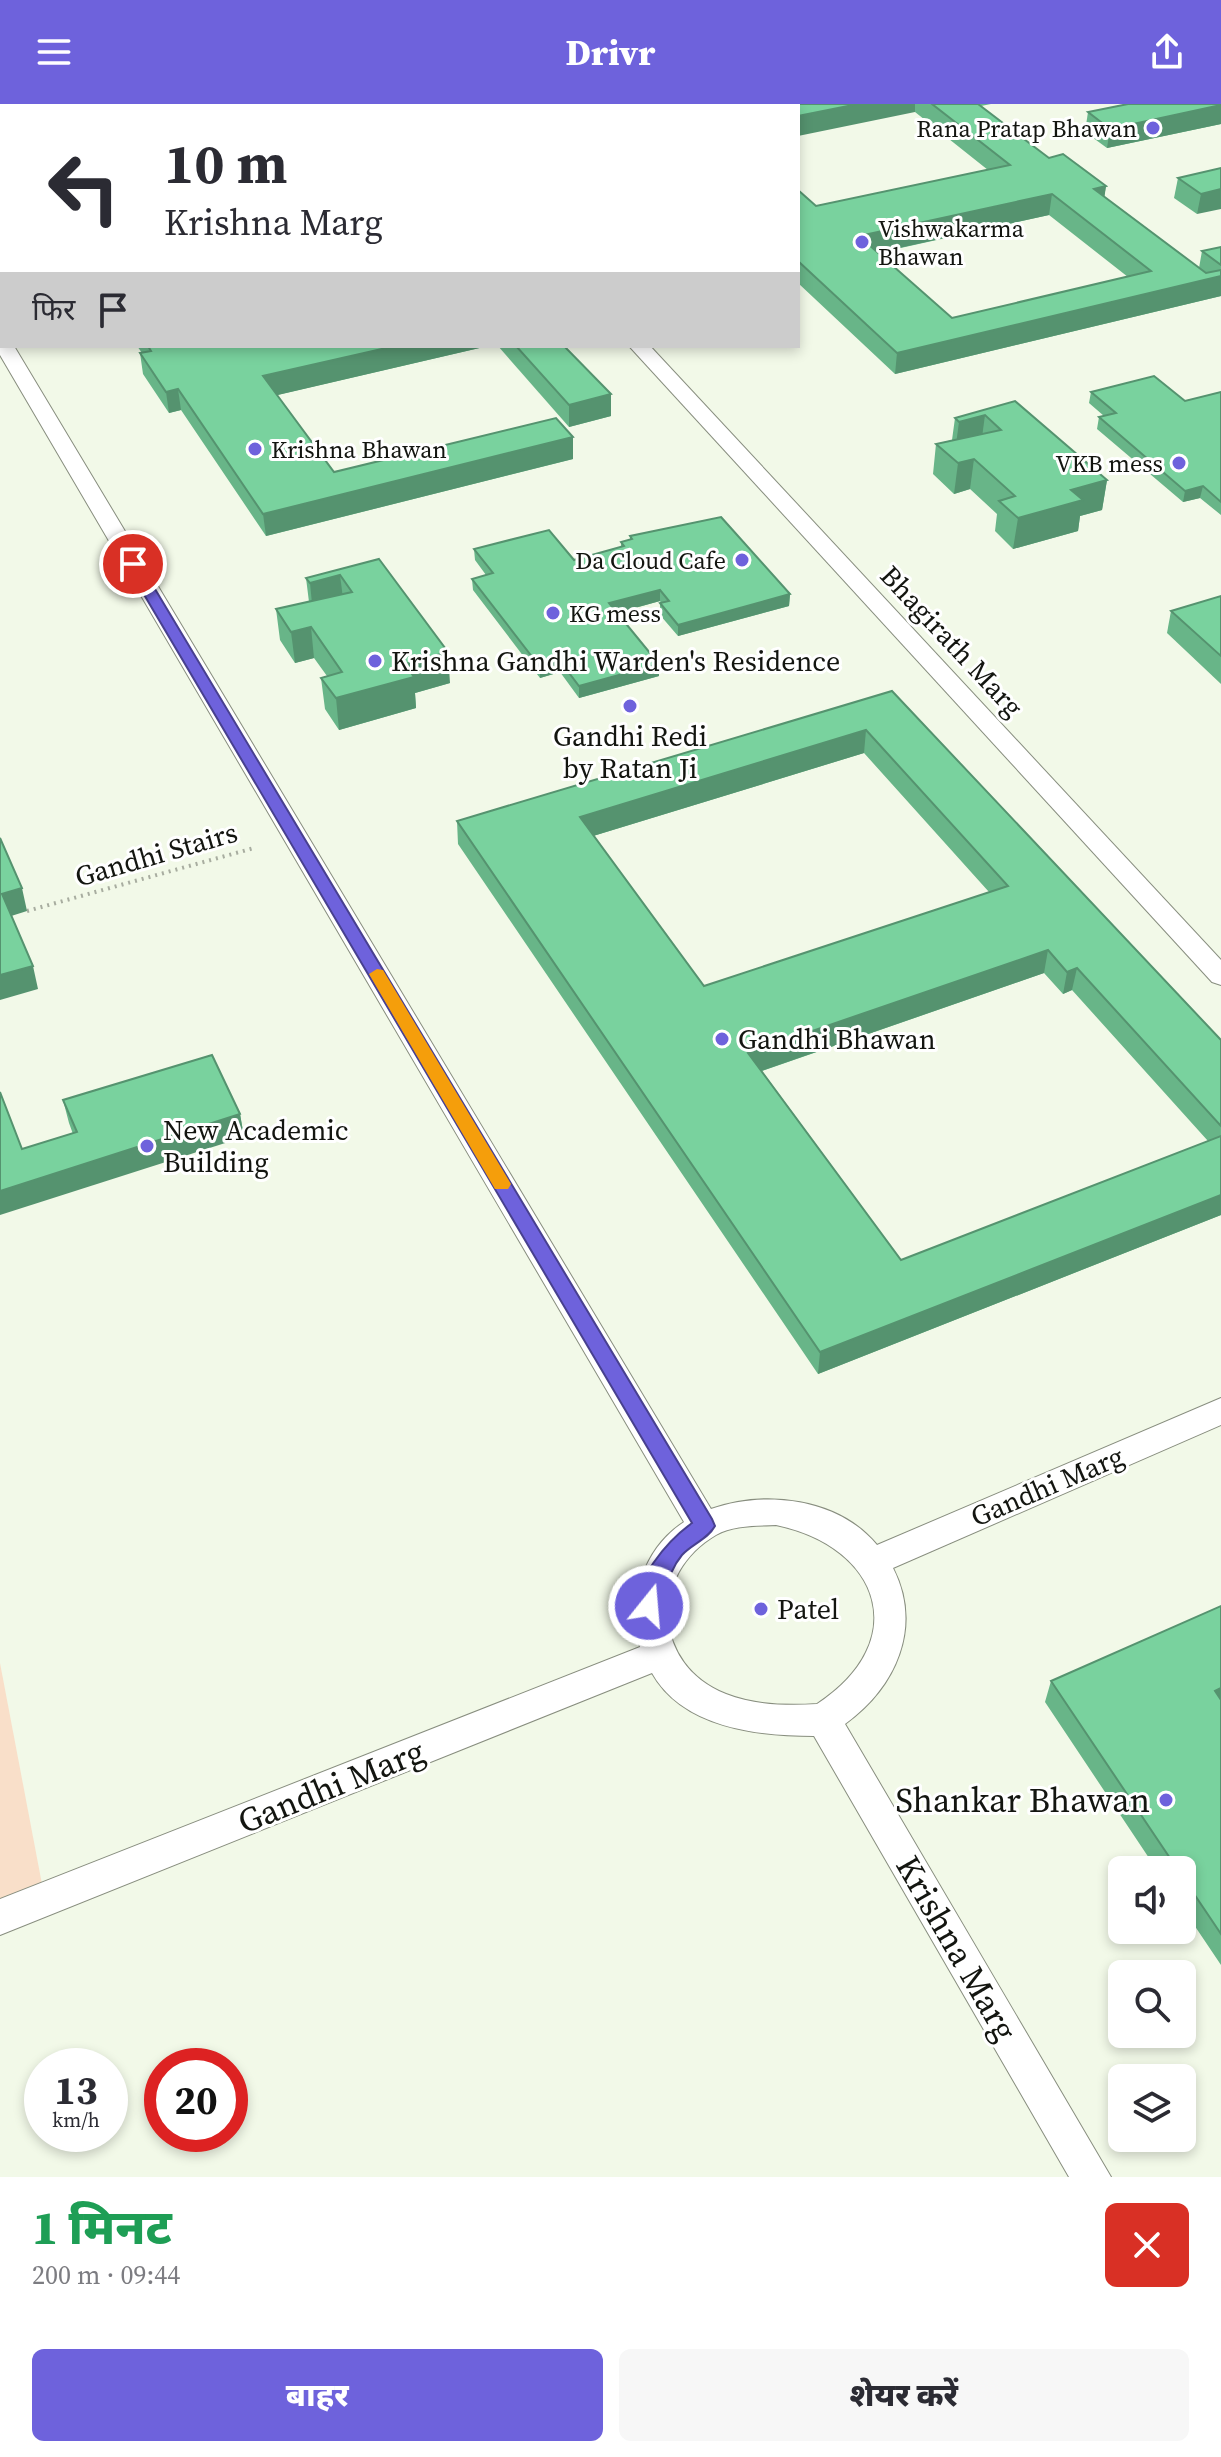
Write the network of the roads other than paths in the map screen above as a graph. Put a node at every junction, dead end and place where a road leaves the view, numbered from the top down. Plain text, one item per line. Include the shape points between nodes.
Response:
1 (5, 348) edge
2 (641, 348) edge
3 (1221, 976) edge
4 (1221, 1411) edge
5 (704, 1526) junction
6 (873, 1562) junction
7 (662, 1654) junction
8 (823, 1719) junction
9 (0, 1917) edge
10 (1091, 2177) edge

1 - 5 lane
2 - 3 lane, Bhagirath Marg
4 - 6 lane, Gandhi Marg
5 - 6 lane via 738,1513 776,1511 812,1518 845,1536
5 - 7 lane via 676,1547 657,1574 649,1606 653,1639
6 - 8 lane via 889,1596 892,1632 880,1666 855,1695
7 - 8 lane via 670,1671 697,1696 736,1715 778,1721
7 - 9 lane, Gandhi Marg
8 - 10 lane, Krishna Marg

